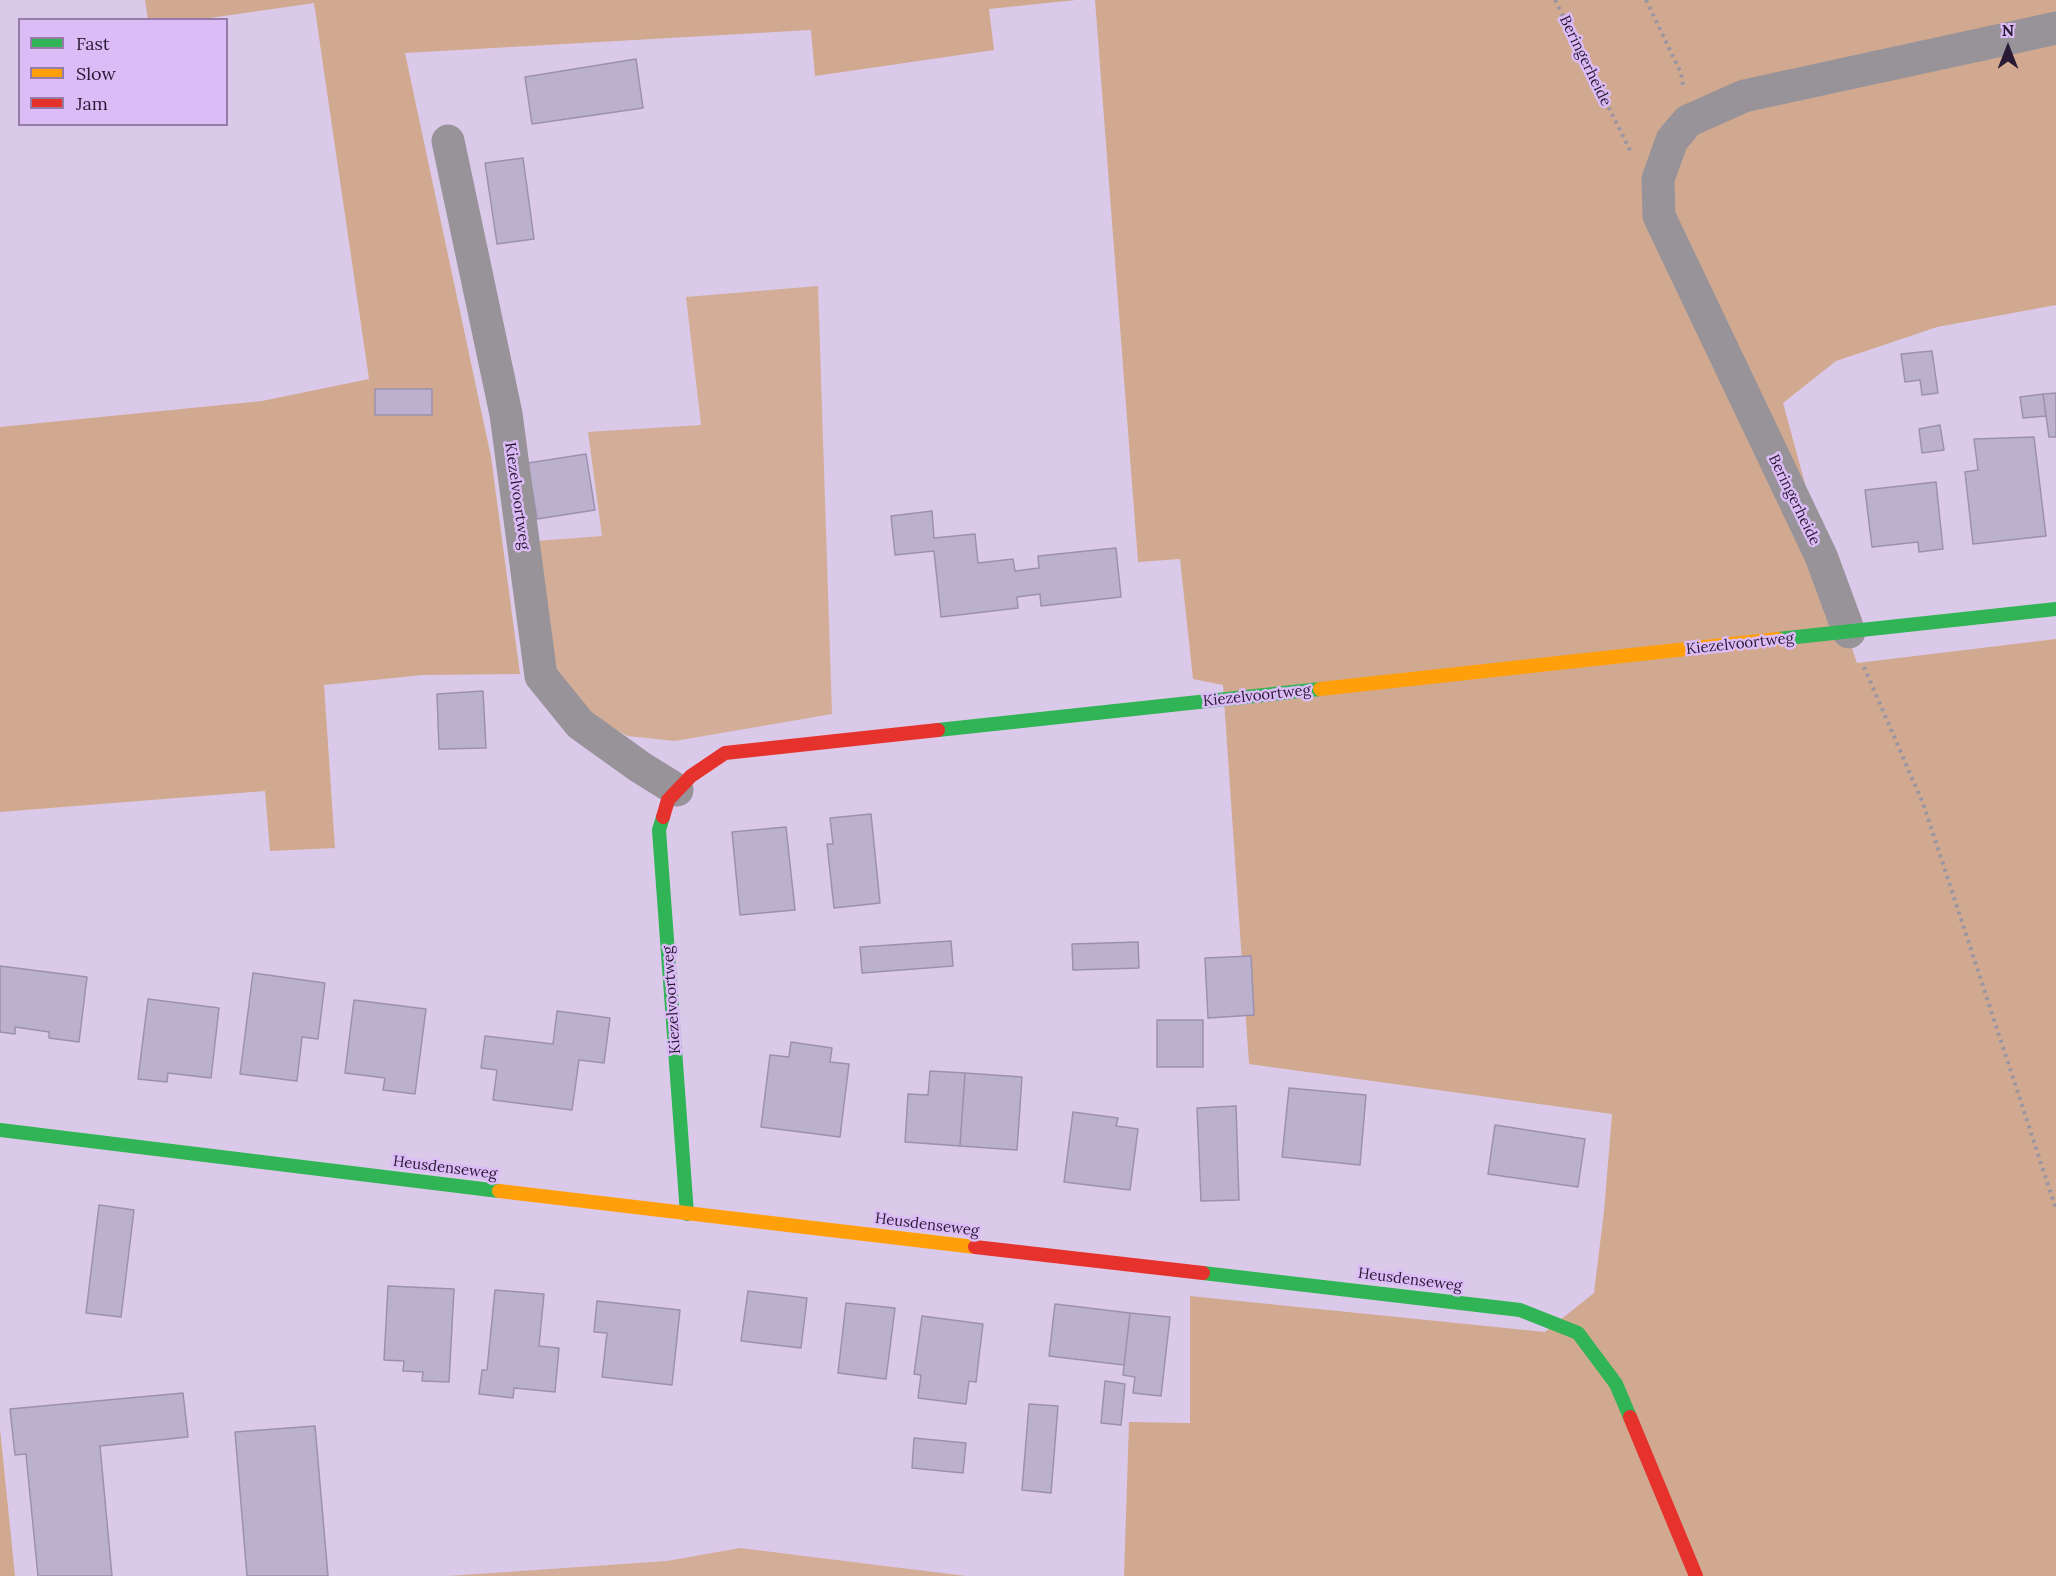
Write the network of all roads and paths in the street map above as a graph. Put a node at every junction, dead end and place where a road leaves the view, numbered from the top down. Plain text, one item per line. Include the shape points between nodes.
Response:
1 (1555, 0) edge
2 (1646, 0) edge
3 (2056, 28) edge
4 (1688, 121) junction
5 (448, 141) dead end
6 (1658, 179) junction
7 (2056, 609) edge
8 (1849, 632) junction
9 (677, 790) junction
10 (0, 1130) edge
11 (2056, 1209) edge
12 (687, 1214) junction
13 (1695, 1576) edge

1 - 6 path, Beringerheide via 1628,149
2 - 4 path via 1682,73
3 - 4 street, Beringerheide via 1744,96
4 - 6 street, Beringerheide via 1672,140
5 - 9 street, Kiezelvoortweg via 506,414 541,676 580,724
6 - 8 street, Beringerheide via 1659,216 1821,556
7 - 8 street
8 - 9 street, Kiezelvoortweg via 725,753
8 - 11 path via 1924,806
9 - 12 street, Kiezelvoortweg via 668,800 659,830
10 - 12 street, Heusdenseweg
12 - 13 street, Heusdenseweg via 1520,1310 1578,1333 1616,1384

